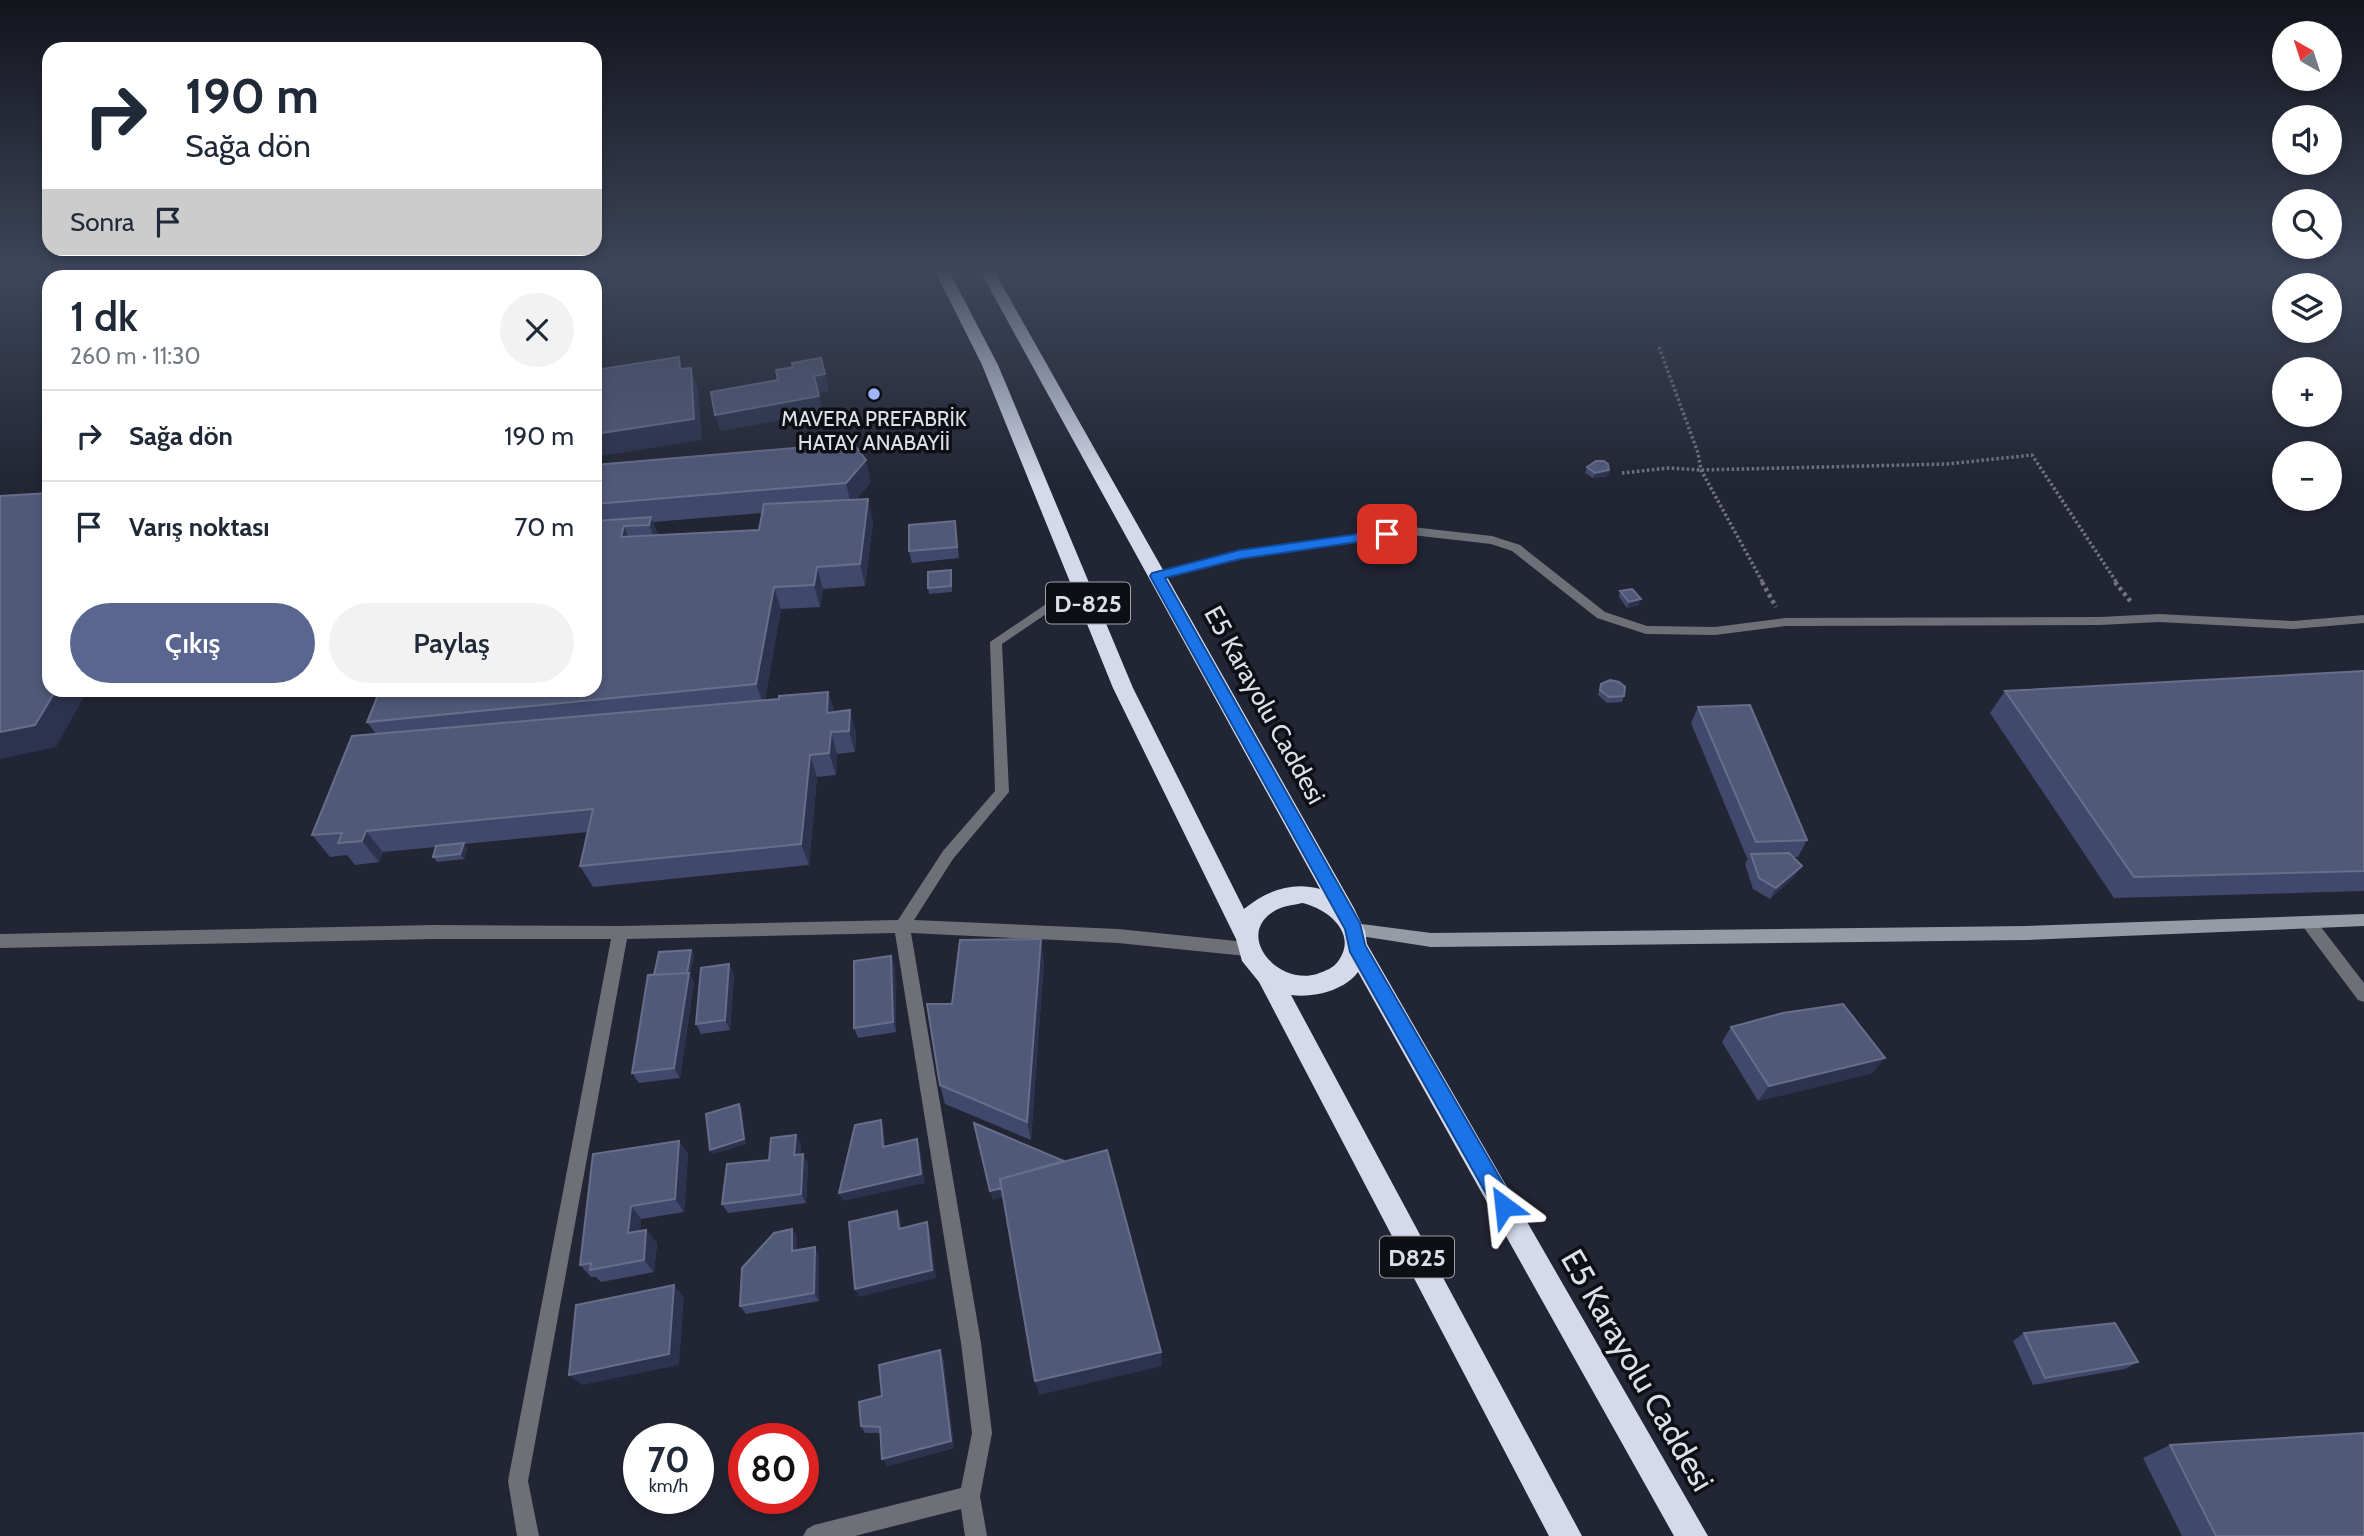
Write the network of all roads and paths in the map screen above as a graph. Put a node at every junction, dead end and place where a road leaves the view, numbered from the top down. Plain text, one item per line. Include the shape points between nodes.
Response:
1 (977, 341) edge
2 (1026, 341) edge
3 (1659, 347) dead end
4 (1701, 470) junction
5 (1622, 472) dead end
6 (1157, 576) junction
7 (1080, 585) junction
8 (2144, 619) junction
9 (2364, 619) edge
10 (1785, 622) junction
11 (2364, 920) edge
12 (2309, 923) junction
13 (902, 926) junction
14 (1352, 930) junction
15 (621, 933) junction
16 (0, 941) edge
17 (1245, 941) junction
18 (1269, 978) junction
19 (2364, 995) edge
20 (970, 1496) junction
21 (528, 1536) edge
22 (814, 1536) edge
23 (976, 1536) edge
24 (1566, 1536) edge
25 (1692, 1536) edge

1 - 7 highway, D-825
2 - 6 highway, E5 Karayolu Caddesi / D-825
3 - 4 path
4 - 5 path
4 - 8 path via 1947,464 2032,455 2104,567
4 - 10 path
6 - 10 street via 1240,555 1412,531 1492,540 1516,548 1601,615 1646,630 1715,631
6 - 14 highway, E5 Karayolu Caddesi / D-825
7 - 13 street via 996,642 1002,792 948,855
7 - 17 highway, D-825 via 1122,688
8 - 9 street via 2293,625
8 - 10 street
11 - 12 street
12 - 14 street via 2027,933 1431,940
12 - 19 street
13 - 15 street
13 - 17 street
13 - 20 street via 982,1433
14 - 17 highway, E5 Karayolu Caddesi via 1334,904 1319,897 1286,895 1258,908 1249,920
14 - 18 highway via 1352,962 1325,984 1286,985
14 - 25 highway, E5 Karayolu Caddesi
15 - 16 street
15 - 21 street via 518,1481
17 - 18 highway, D825 via 1254,965
18 - 24 highway, D825
20 - 22 street
20 - 23 street

